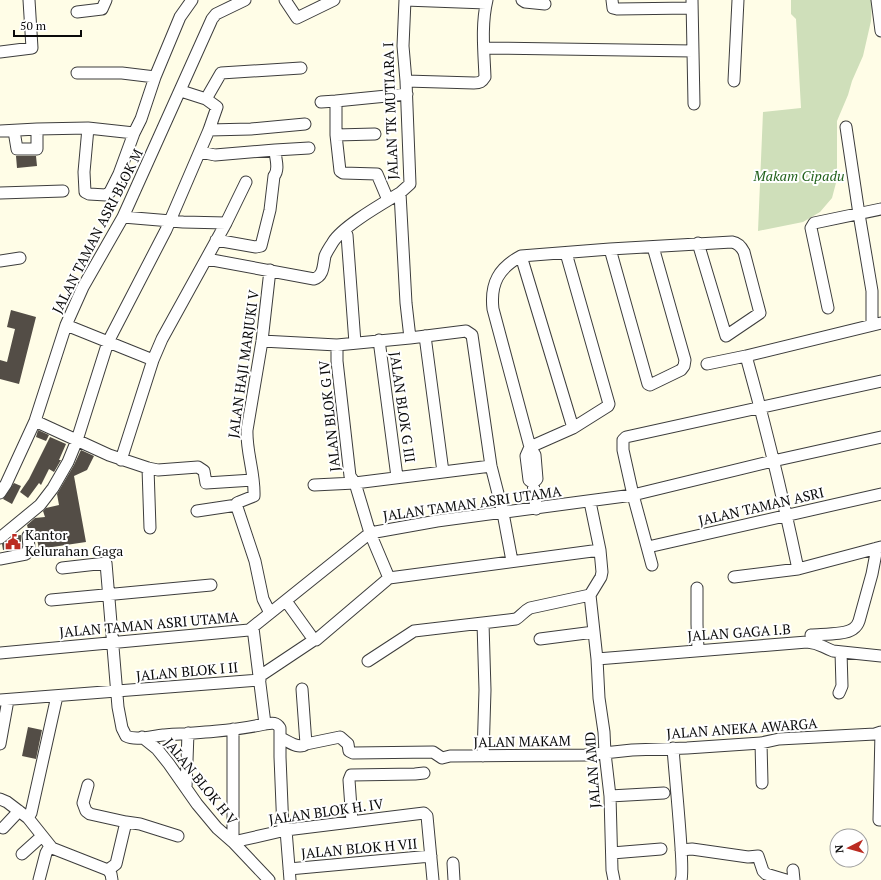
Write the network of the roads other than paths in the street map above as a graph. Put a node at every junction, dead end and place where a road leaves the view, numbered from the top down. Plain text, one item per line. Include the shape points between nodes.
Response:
1 (29, 0) edge
2 (192, 0) edge
3 (245, 0) edge
4 (285, 0) edge
5 (334, 0) edge
6 (405, 0) edge
7 (522, 0) edge
8 (612, 0) edge
9 (738, 0) edge
10 (877, 0) edge
11 (105, 2) edge
12 (486, 2) edge
13 (545, 4) dead end
14 (692, 4) edge
15 (77, 12) dead end
16 (881, 31) edge
17 (484, 48) junction
18 (693, 51) junction
19 (0, 52) edge
20 (301, 68) dead end
21 (76, 73) dead end
22 (156, 77) junction
23 (406, 81) junction
24 (734, 81) dead end
25 (181, 91) junction
26 (407, 94) junction
27 (206, 99) junction
28 (336, 101) junction
29 (321, 102) dead end
30 (694, 104) dead end
31 (305, 124) dead end
32 (846, 127) dead end
33 (88, 128) junction
34 (37, 129) junction
35 (209, 130) junction
36 (14, 131) junction
37 (0, 132) edge
38 (134, 133) junction
39 (375, 134) dead end
40 (336, 136) junction
41 (309, 148) dead end
42 (274, 150) junction
43 (200, 152) junction
44 (246, 182) dead end
45 (63, 191) dead end
46 (0, 193) edge
47 (400, 193) junction
48 (388, 200) junction
49 (881, 209) edge
50 (858, 214) junction
51 (123, 217) junction
52 (170, 221) junction
53 (226, 224) junction
54 (347, 235) dead end
55 (216, 240) junction
56 (698, 243) junction
57 (653, 247) junction
58 (610, 249) junction
59 (566, 253) junction
60 (521, 256) junction
61 (20, 258) dead end
62 (206, 259) junction
63 (0, 261) edge
64 (270, 270) junction
65 (828, 308) dead end
66 (876, 322) edge
67 (66, 325) junction
68 (425, 336) junction
69 (410, 338) junction
70 (379, 340) junction
71 (262, 341) junction
72 (108, 342) junction
73 (355, 343) junction
74 (337, 345) junction
75 (746, 356) junction
76 (153, 360) junction
77 (707, 364) dead end
78 (881, 381) edge
79 (760, 407) junction
80 (35, 421) junction
81 (573, 428) junction
82 (881, 437) edge
83 (77, 440) junction
84 (530, 447) junction
85 (122, 460) junction
86 (773, 461) junction
87 (491, 466) junction
88 (148, 468) junction
89 (443, 472) junction
90 (397, 477) junction
91 (253, 480) junction
92 (355, 483) junction
93 (314, 485) dead end
94 (0, 493) edge
95 (881, 494) edge
96 (633, 495) junction
97 (590, 502) junction
98 (237, 505) junction
99 (536, 509) junction
100 (197, 511) dead end
101 (506, 513) junction
102 (787, 516) junction
103 (150, 528) dead end
104 (369, 529) junction
105 (28, 536) dead end
106 (0, 538) edge
107 (648, 547) junction
108 (879, 547) edge
109 (600, 550) junction
110 (0, 559) edge
111 (512, 561) junction
112 (652, 565) dead end
113 (62, 568) dead end
114 (798, 569) junction
115 (734, 577) dead end
116 (389, 578) junction
117 (211, 585) dead end
118 (697, 588) dead end
119 (590, 595) junction
120 (108, 596) junction
121 (51, 600) dead end
122 (286, 601) junction
123 (270, 613) junction
124 (483, 623) junction
125 (253, 628) junction
126 (594, 632) junction
127 (811, 635) dead end
128 (540, 639) dead end
129 (316, 640) junction
130 (112, 643) junction
131 (698, 650) junction
132 (842, 652) junction
133 (0, 653) edge
134 (881, 656) edge
135 (597, 659) junction
136 (368, 661) dead end
137 (259, 677) junction
138 (302, 689) dead end
139 (117, 691) junction
140 (839, 693) dead end
141 (57, 696) junction
142 (4, 700) edge
143 (265, 724) junction
144 (233, 729) junction
145 (881, 732) edge
146 (188, 733) junction
147 (142, 737) junction
148 (281, 738) junction
149 (761, 743) junction
150 (0, 744) edge
151 (306, 744) junction
152 (673, 748) junction
153 (605, 753) junction
154 (483, 756) junction
155 (424, 773) dead end
156 (762, 783) dead end
157 (88, 785) dead end
158 (186, 788) junction
159 (664, 793) dead end
160 (610, 796) junction
161 (0, 799) edge
162 (23, 815) junction
163 (880, 820) edge
164 (126, 822) junction
165 (352, 822) junction
166 (3, 828) dead end
167 (284, 830) junction
168 (42, 836) junction
169 (178, 836) dead end
170 (233, 842) junction
171 (50, 846) junction
172 (662, 850) dead end
173 (681, 850) junction
174 (612, 853) junction
175 (22, 854) dead end
176 (431, 856) junction
177 (453, 864) dead end
178 (110, 875) edge
179 (290, 875) edge
180 (39, 880) edge
181 (268, 880) edge
182 (434, 880) edge
183 (454, 880) edge
184 (614, 880) edge
185 (681, 880) edge
186 (786, 880) edge

1 - 19 street via 32,48
2 - 22 street via 180,17
3 - 25 street, JALAN TAMAN ASRI BLOK M via 216,14 212,19
4 - 5 street via 297,18
6 - 12 street
6 - 23 street, JALAN TK MUTIARA I via 403,46
7 - 13 street
8 - 14 street via 613,8 617,10
9 - 24 street
10 - 16 street
11 - 15 street via 102,9
12 - 17 street
14 - 18 street
17 - 18 street
17 - 23 street via 485,77 479,83
18 - 30 street
20 - 27 street via 221,73
21 - 22 street
22 - 38 street
23 - 26 street, JALAN TK MUTIARA I
25 - 27 street
25 - 51 street, JALAN TAMAN ASRI BLOK M
26 - 28 street
26 - 47 street, JALAN TK MUTIARA I via 410,184
27 - 35 street via 217,107
28 - 29 street
28 - 40 street
31 - 35 street
32 - 50 street
33 - 34 street
33 - 38 street
33 - 38 street via 84,172 85,192 89,194 108,194 119,174
34 - 36 street
34 - 36 street via 37,149 17,150
35 - 43 street
36 - 37 street
39 - 40 street
40 - 48 street via 341,172 376,174
41 - 42 street
42 - 43 street via 216,156
42 - 55 street via 277,173 274,176 270,210 261,246
43 - 52 street
44 - 53 street
45 - 46 street
47 - 48 street
47 - 69 street, JALAN TK MUTIARA I
48 - 64 street via 334,240 326,254 321,275 317,278
49 - 50 street
50 - 65 street via 814,223 811,228
50 - 66 street
51 - 52 street
51 - 67 street, JALAN TAMAN ASRI BLOK M via 83,287
52 - 53 street
52 - 72 street
53 - 55 street
54 - 73 street
55 - 62 street
56 - 56 street via 725,333 726,336 760,313 744,252 741,246 732,242
56 - 57 street
57 - 58 street
57 - 58 street via 685,360 681,370 650,386
58 - 59 street
59 - 60 street
59 - 81 street via 609,404
60 - 81 street
60 - 84 street via 500,272 495,283 492,309
61 - 63 street
62 - 64 street
62 - 76 street
64 - 71 street, JALAN HAJI MARJUKI V
66 - 75 street
67 - 72 street
67 - 80 street, JALAN TAMAN ASRI BLOK M
68 - 69 street
68 - 87 street via 466,331 472,335
68 - 89 street
69 - 70 street
70 - 73 street
70 - 90 street, JALAN BLOK G III
71 - 74 street
71 - 91 street, JALAN HAJI MARJUKI V via 246,443
72 - 76 street
72 - 83 street
73 - 74 street
74 - 92 street, JALAN BLOK G IV via 350,476
75 - 77 street
75 - 79 street
76 - 85 street
78 - 79 street
79 - 86 street
79 - 96 street via 626,437 623,440 624,450
80 - 83 street
80 - 94 street, JALAN TAMAN ASRI BLOK M
81 - 84 street
82 - 86 street, JALAN TAMAN ASRI UTAMA
83 - 85 street
83 - 106 street via 68,462 40,505
84 - 99 street via 526,456
85 - 88 street
86 - 96 street, JALAN TAMAN ASRI UTAMA
86 - 102 street
87 - 89 street
87 - 101 street
88 - 91 street via 158,470 198,467 204,471 206,483
88 - 103 street
89 - 90 street
90 - 92 street
91 - 98 street, JALAN HAJI MARJUKI V via 254,496
92 - 93 street
92 - 104 street, JALAN BLOK G IV
95 - 102 street, JALAN TAMAN ASRI
96 - 97 street, JALAN TAMAN ASRI UTAMA
96 - 107 street
97 - 99 street, JALAN TAMAN ASRI UTAMA
97 - 109 street
98 - 100 street
98 - 123 street via 256,561 262,599
99 - 101 street, JALAN TAMAN ASRI UTAMA
101 - 104 street, JALAN TAMAN ASRI UTAMA
101 - 111 street
102 - 107 street, JALAN TAMAN ASRI
102 - 114 street
104 - 116 street, JALAN BLOK G IV
104 - 122 street, JALAN TAMAN ASRI UTAMA
105 - 110 street via 29,547 26,554
107 - 112 street
108 - 114 street
108 - 127 street via 859,621 854,629 848,632
109 - 111 street
109 - 119 street via 601,576
111 - 116 street
113 - 120 street via 106,563
114 - 115 street
116 - 129 street
117 - 120 street
118 - 131 street
119 - 124 street via 530,608 516,619
119 - 126 street, JALAN AMD
120 - 121 street
120 - 130 street
122 - 123 street, JALAN TAMAN ASRI UTAMA
122 - 129 street
123 - 125 street, JALAN TAMAN ASRI UTAMA
124 - 136 street via 414,631
124 - 154 street
125 - 130 street, JALAN TAMAN ASRI UTAMA
125 - 137 street
126 - 128 street
126 - 135 street, JALAN AMD
129 - 137 street
130 - 133 street, JALAN TAMAN ASRI UTAMA
130 - 139 street
131 - 132 street, JALAN GAGA I.B via 813,642 827,649
131 - 135 street, JALAN GAGA I.B
132 - 134 street, JALAN GAGA I.B
132 - 140 street via 842,686
135 - 153 street, JALAN AMD
137 - 139 street, JALAN BLOK I II
137 - 143 street
138 - 151 street
139 - 141 street, JALAN BLOK I II
139 - 147 street via 122,728 126,736
141 - 142 street, JALAN BLOK I II
141 - 162 street via 31,813
142 - 150 street
143 - 144 street
143 - 148 street via 278,725
144 - 146 street
144 - 170 street
145 - 149 street, JALAN ANEKA AWARGA via 779,739
145 - 163 street
146 - 147 street
146 - 158 street
147 - 158 street, JALAN BLOK H V via 157,749
148 - 151 street via 298,746 303,747
148 - 167 street
149 - 152 street, JALAN ANEKA AWARGA
149 - 156 street
151 - 154 street, JALAN MAKAM via 340,737 353,753 433,752 440,758
152 - 153 street, JALAN ANEKA AWARGA
152 - 173 street
153 - 154 street, JALAN MAKAM
153 - 160 street, JALAN AMD
155 - 165 street via 351,775 349,780
157 - 164 street via 83,802 86,811
158 - 170 street, JALAN BLOK H V via 218,828
159 - 160 street
160 - 174 street, JALAN AMD
161 - 162 street
162 - 166 street
162 - 168 street
164 - 169 street
164 - 178 street via 116,864
165 - 167 street, JALAN BLOK H. IV
165 - 176 street, JALAN BLOK H. IV via 424,813 427,816
167 - 170 street, JALAN BLOK H. IV
167 - 179 street
168 - 171 street
168 - 175 street
170 - 181 street, JALAN BLOK H V
171 - 178 street
171 - 180 street
172 - 174 street
173 - 185 street
173 - 186 street via 758,856 766,874
174 - 184 street, JALAN AMD
176 - 179 street, JALAN BLOK H VII
176 - 182 street
177 - 183 street

